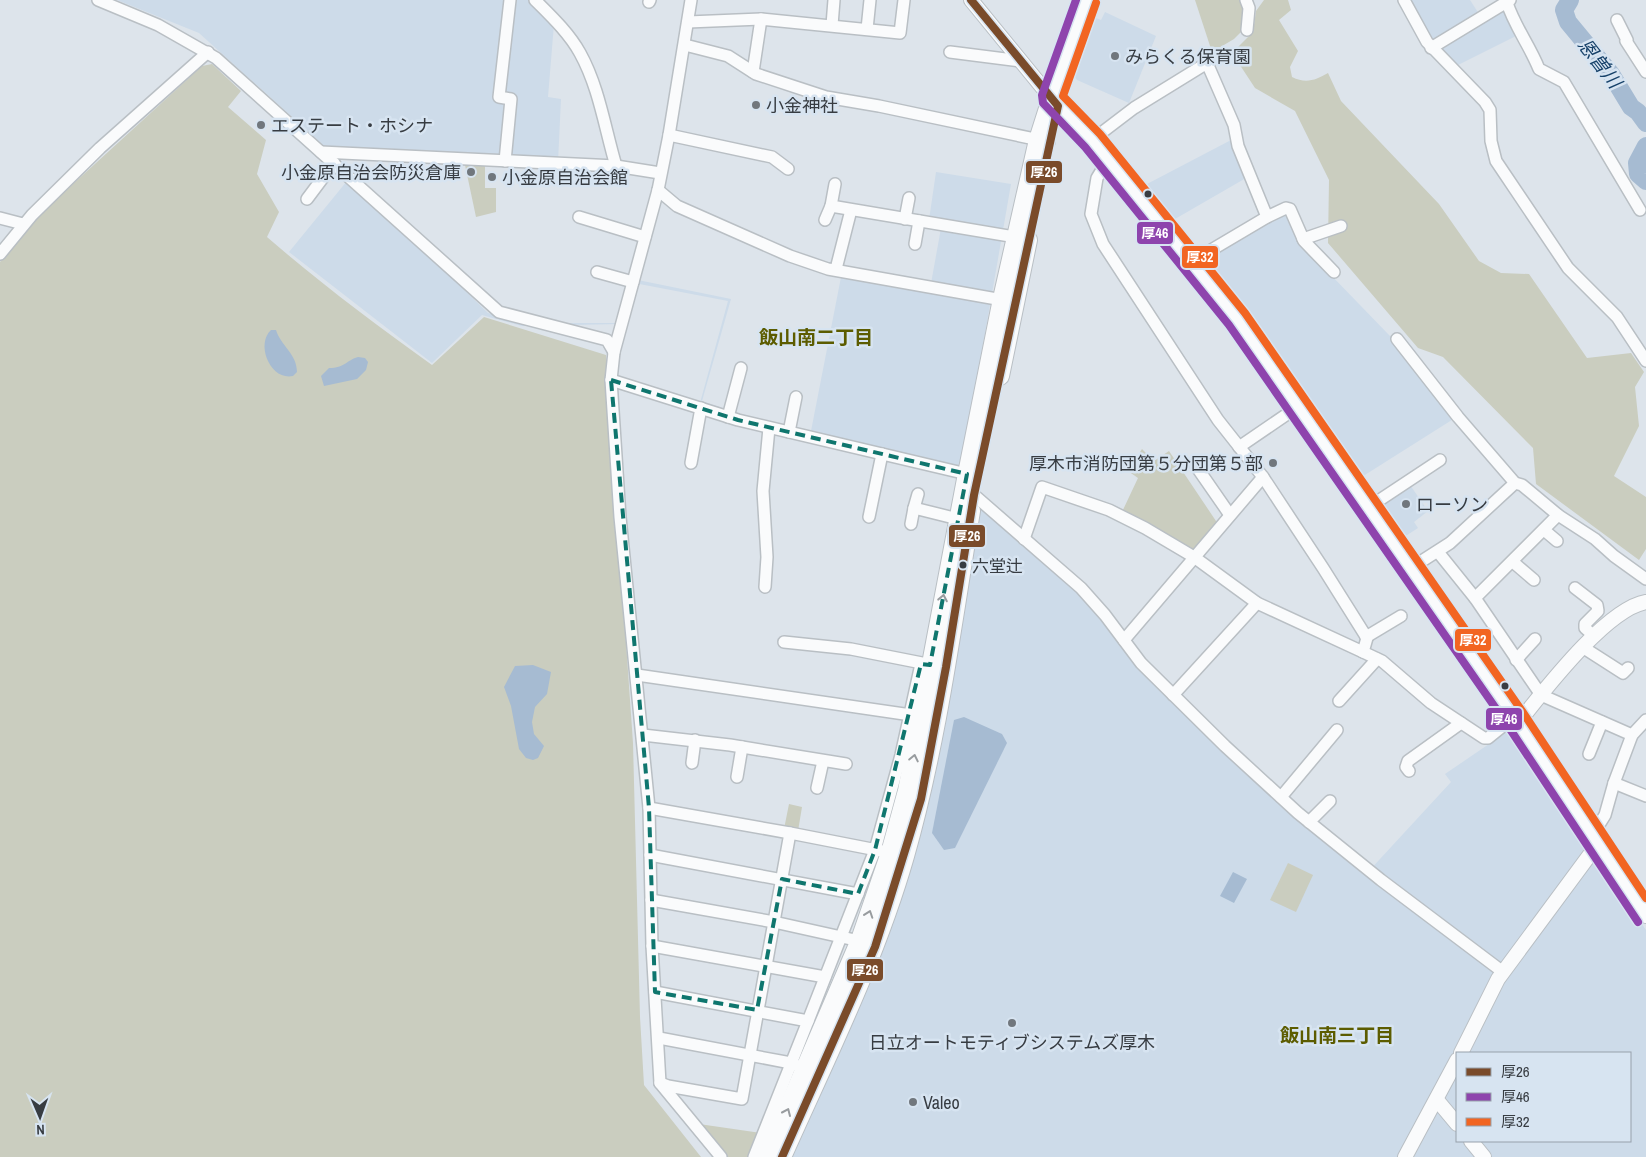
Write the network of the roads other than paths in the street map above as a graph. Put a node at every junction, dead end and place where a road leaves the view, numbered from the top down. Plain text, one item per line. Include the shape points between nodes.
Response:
1 (98, 0) edge
2 (510, 0) edge
3 (535, 0) edge
4 (834, 0) edge
5 (870, 0) edge
6 (904, 0) edge
7 (971, 0) edge
8 (1087, 0) edge
9 (1096, 0) edge
10 (1246, 0) edge
11 (1404, 0) edge
12 (687, 1) edge
13 (1508, 1) edge
14 (761, 19) junction
15 (1617, 20) dead end
16 (688, 22) junction
17 (832, 25) junction
18 (867, 29) junction
19 (1247, 30) dead end
20 (685, 44) junction
21 (1431, 48) junction
22 (208, 52) junction
23 (950, 52) dead end
24 (1021, 61) junction
25 (1643, 71) edge
26 (753, 72) junction
27 (1054, 102) junction
28 (670, 135) junction
29 (1092, 140) junction
30 (1044, 141) junction
31 (321, 152) junction
32 (1108, 160) junction
33 (506, 162) junction
34 (334, 164) junction
35 (616, 166) junction
36 (789, 168) dead end
37 (660, 173) junction
38 (835, 184) dead end
39 (658, 190) junction
40 (909, 198) dead end
41 (307, 199) dead end
42 (830, 206) junction
43 (851, 210) junction
44 (1644, 211) edge
45 (1267, 217) junction
46 (0, 218) edge
47 (579, 218) dead end
48 (905, 219) junction
49 (825, 220) dead end
50 (919, 221) junction
51 (23, 224) junction
52 (1341, 226) dead end
53 (645, 237) junction
54 (1022, 238) junction
55 (1303, 239) junction
56 (915, 244) dead end
57 (0, 254) edge
58 (1191, 262) junction
59 (836, 269) junction
60 (597, 272) dead end
61 (1334, 272) dead end
62 (633, 282) junction
63 (1008, 301) junction
64 (1397, 339) dead end
65 (614, 352) junction
66 (1646, 360) edge
67 (742, 375) dead end
68 (611, 380) junction
69 (796, 396) dead end
70 (1299, 406) junction
71 (701, 408) junction
72 (728, 417) junction
73 (769, 428) junction
74 (789, 432) junction
75 (1239, 447) junction
76 (882, 454) junction
77 (1440, 460) dead end
78 (693, 462) dead end
79 (1197, 473) dead end
80 (966, 474) junction
81 (1262, 477) junction
82 (1515, 482) junction
83 (918, 494) dead end
84 (974, 495) junction
85 (1369, 506) junction
86 (914, 508) junction
87 (1230, 515) junction
88 (1558, 515) junction
89 (869, 517) dead end
90 (958, 519) junction
91 (910, 524) dead end
92 (1544, 530) junction
93 (1024, 539) junction
94 (1557, 542) dead end
95 (1438, 552) junction
96 (1194, 557) junction
97 (1513, 562) junction
98 (1411, 568) junction
99 (1646, 579) edge
100 (768, 580) dead end
101 (1534, 580) dead end
102 (1577, 593) dead end
103 (1475, 598) junction
104 (1646, 602) edge
105 (1257, 603) junction
106 (1400, 616) dead end
107 (1594, 636) junction
108 (1366, 637) junction
109 (1535, 639) dead end
110 (1124, 640) junction
111 (791, 646) dead end
112 (1584, 648) junction
113 (1364, 652) junction
114 (1377, 658) junction
115 (1516, 660) junction
116 (933, 665) junction
117 (1628, 668) dead end
118 (637, 675) junction
119 (1172, 695) junction
120 (1541, 695) junction
121 (1339, 701) dead end
122 (916, 715) junction
123 (1516, 720) junction
124 (1646, 720) edge
125 (1602, 722) junction
126 (1461, 723) junction
127 (1337, 730) dead end
128 (1632, 735) junction
129 (643, 736) junction
130 (695, 740) junction
131 (742, 747) junction
132 (1590, 747) dead end
133 (823, 761) junction
134 (692, 763) dead end
135 (846, 764) dead end
136 (1409, 771) dead end
137 (737, 778) dead end
138 (1614, 783) junction
139 (817, 788) dead end
140 (1646, 796) edge
141 (1281, 797) junction
142 (1330, 801) dead end
143 (649, 808) junction
144 (1309, 822) junction
145 (790, 833) junction
146 (1594, 841) junction
147 (890, 853) junction
148 (650, 855) junction
149 (782, 879) junction
150 (858, 894) junction
151 (651, 900) junction
152 (1646, 916) edge
153 (774, 922) junction
154 (841, 936) junction
155 (868, 943) junction
156 (652, 946) junction
157 (765, 966) junction
158 (1503, 972) junction
159 (825, 977) junction
160 (655, 992) junction
161 (757, 1010) junction
162 (808, 1020) junction
163 (659, 1038) junction
164 (1461, 1052) edge
165 (749, 1054) junction
166 (1456, 1062) edge
167 (805, 1069) junction
168 (660, 1083) junction
169 (1437, 1100) junction
170 (1456, 1123) edge
171 (1471, 1142) edge
172 (721, 1157) edge
173 (754, 1157) edge
174 (767, 1157) edge
175 (782, 1157) edge
176 (1406, 1157) edge
177 (1484, 1157) edge

1 - 22 street via 158,25
2 - 33 street via 499,98 511,99
3 - 35 street via 561,26 579,51
4 - 17 street
5 - 18 street
6 - 18 street via 900,33
7 - 24 street
8 - 27 main road
9 - 27 main road
10 - 19 street via 1249,8
11 - 21 street
12 - 16 street
13 - 21 street
13 - 44 street via 1516,27 1530,47 1539,69 1564,82
14 - 16 street
14 - 17 street
14 - 26 street
15 - 25 street
16 - 20 street
17 - 18 street
20 - 26 street via 728,56
20 - 28 street
21 - 66 street via 1486,102 1490,110 1491,141 1496,160 1549,249 1617,317
22 - 31 street
22 - 51 street via 126,123
23 - 24 street
24 - 27 street
26 - 30 street via 826,97
27 - 29 street
27 - 30 main road
28 - 36 street via 772,157
28 - 37 street
29 - 32 street
29 - 45 street via 1134,108 1207,63 1234,125 1238,146
30 - 54 main road
31 - 33 street
31 - 34 street
32 - 58 street
32 - 75 street via 1097,178 1091,214 1103,244
33 - 35 street
34 - 41 street
34 - 65 street via 499,312 607,340
35 - 37 street
37 - 39 street
38 - 42 street
39 - 53 street
39 - 59 street via 678,206 790,256
40 - 48 street
42 - 43 street
42 - 49 street
43 - 48 street
43 - 59 street
45 - 55 street via 1290,209
45 - 58 street
46 - 51 street
47 - 53 street via 591,225
48 - 50 street
50 - 54 street
50 - 56 street
51 - 57 street
52 - 55 street
53 - 62 street
54 - 63 main road
55 - 61 street
58 - 70 street via 1237,319
59 - 63 street
60 - 62 street
62 - 65 street
63 - 80 main road
63 - 84 main road
64 - 82 street via 1458,417
65 - 68 street
67 - 72 street
68 - 71 street
68 - 118 street via 620,518
69 - 74 street
70 - 75 street
70 - 85 street
71 - 72 street
71 - 78 street
72 - 73 street
73 - 74 street
73 - 100 street via 763,490
74 - 76 street
75 - 81 street
76 - 80 street
76 - 89 street
77 - 85 street
79 - 87 street
80 - 84 street
80 - 90 main road
81 - 87 street
81 - 108 street
82 - 88 street
82 - 95 street
83 - 86 street
84 - 93 street
84 - 116 main road
85 - 98 street
86 - 90 street
86 - 91 street
87 - 96 street
88 - 92 street
88 - 99 street
116 -> 90 main road
92 - 94 street
92 - 97 street
93 - 96 street via 1042,487 1110,510
93 - 110 street via 1081,588
95 - 98 street
95 - 103 street
96 - 105 street
96 - 110 street
97 - 101 street
97 - 103 street
98 - 123 street
102 - 107 street via 1597,605 1598,610 1585,624
103 - 115 street via 1501,631
104 - 107 street via 1623,612
105 - 113 street
105 - 119 street
106 - 108 street
107 - 112 street
108 - 113 street
109 - 115 street
110 - 119 street
111 - 116 street via 851,649
112 - 117 street via 1623,673
112 - 120 street
113 - 114 street
114 - 121 street
114 - 126 street via 1431,703
115 - 120 street
116 - 122 main road
116 - 147 main road via 921,799
118 - 122 street
118 - 129 street
119 - 141 street
120 - 123 street
120 - 125 street
122 - 147 main road via 907,791
123 - 126 street via 1488,738
123 - 146 street
124 - 128 street
125 - 128 street
125 - 132 street
126 - 136 street via 1408,761 1406,767
127 - 141 street via 1317,760
128 - 138 street
129 - 130 street
129 - 143 street
130 - 131 street
130 - 134 street
131 - 133 street
131 - 137 street
133 - 135 street
133 - 139 street
138 - 140 street
138 - 146 street
141 - 144 street
142 - 144 street
143 - 145 street
143 - 148 street
144 - 158 street
145 - 147 street
145 - 149 street
146 - 152 street
146 - 158 street
147 - 150 street
147 - 155 main road
148 - 149 street
148 - 151 street
149 - 150 street
149 - 153 street
150 - 154 street
151 - 153 street
151 - 156 street
153 - 154 street
153 - 157 street
154 - 155 street
154 - 159 street
155 - 167 main road
156 - 157 street
156 - 160 street
157 - 159 street
157 - 161 street
158 - 164 street
159 - 162 street
160 - 161 street
160 - 163 street
161 - 162 street
161 - 165 street
162 - 167 street
163 - 165 street
163 - 168 street
165 - 167 street
165 - 168 street via 742,1105
166 - 169 street
167 - 173 street
174 -> 167 main road
167 - 175 main road
168 - 172 street
169 - 170 street
169 - 176 street
171 - 177 street

